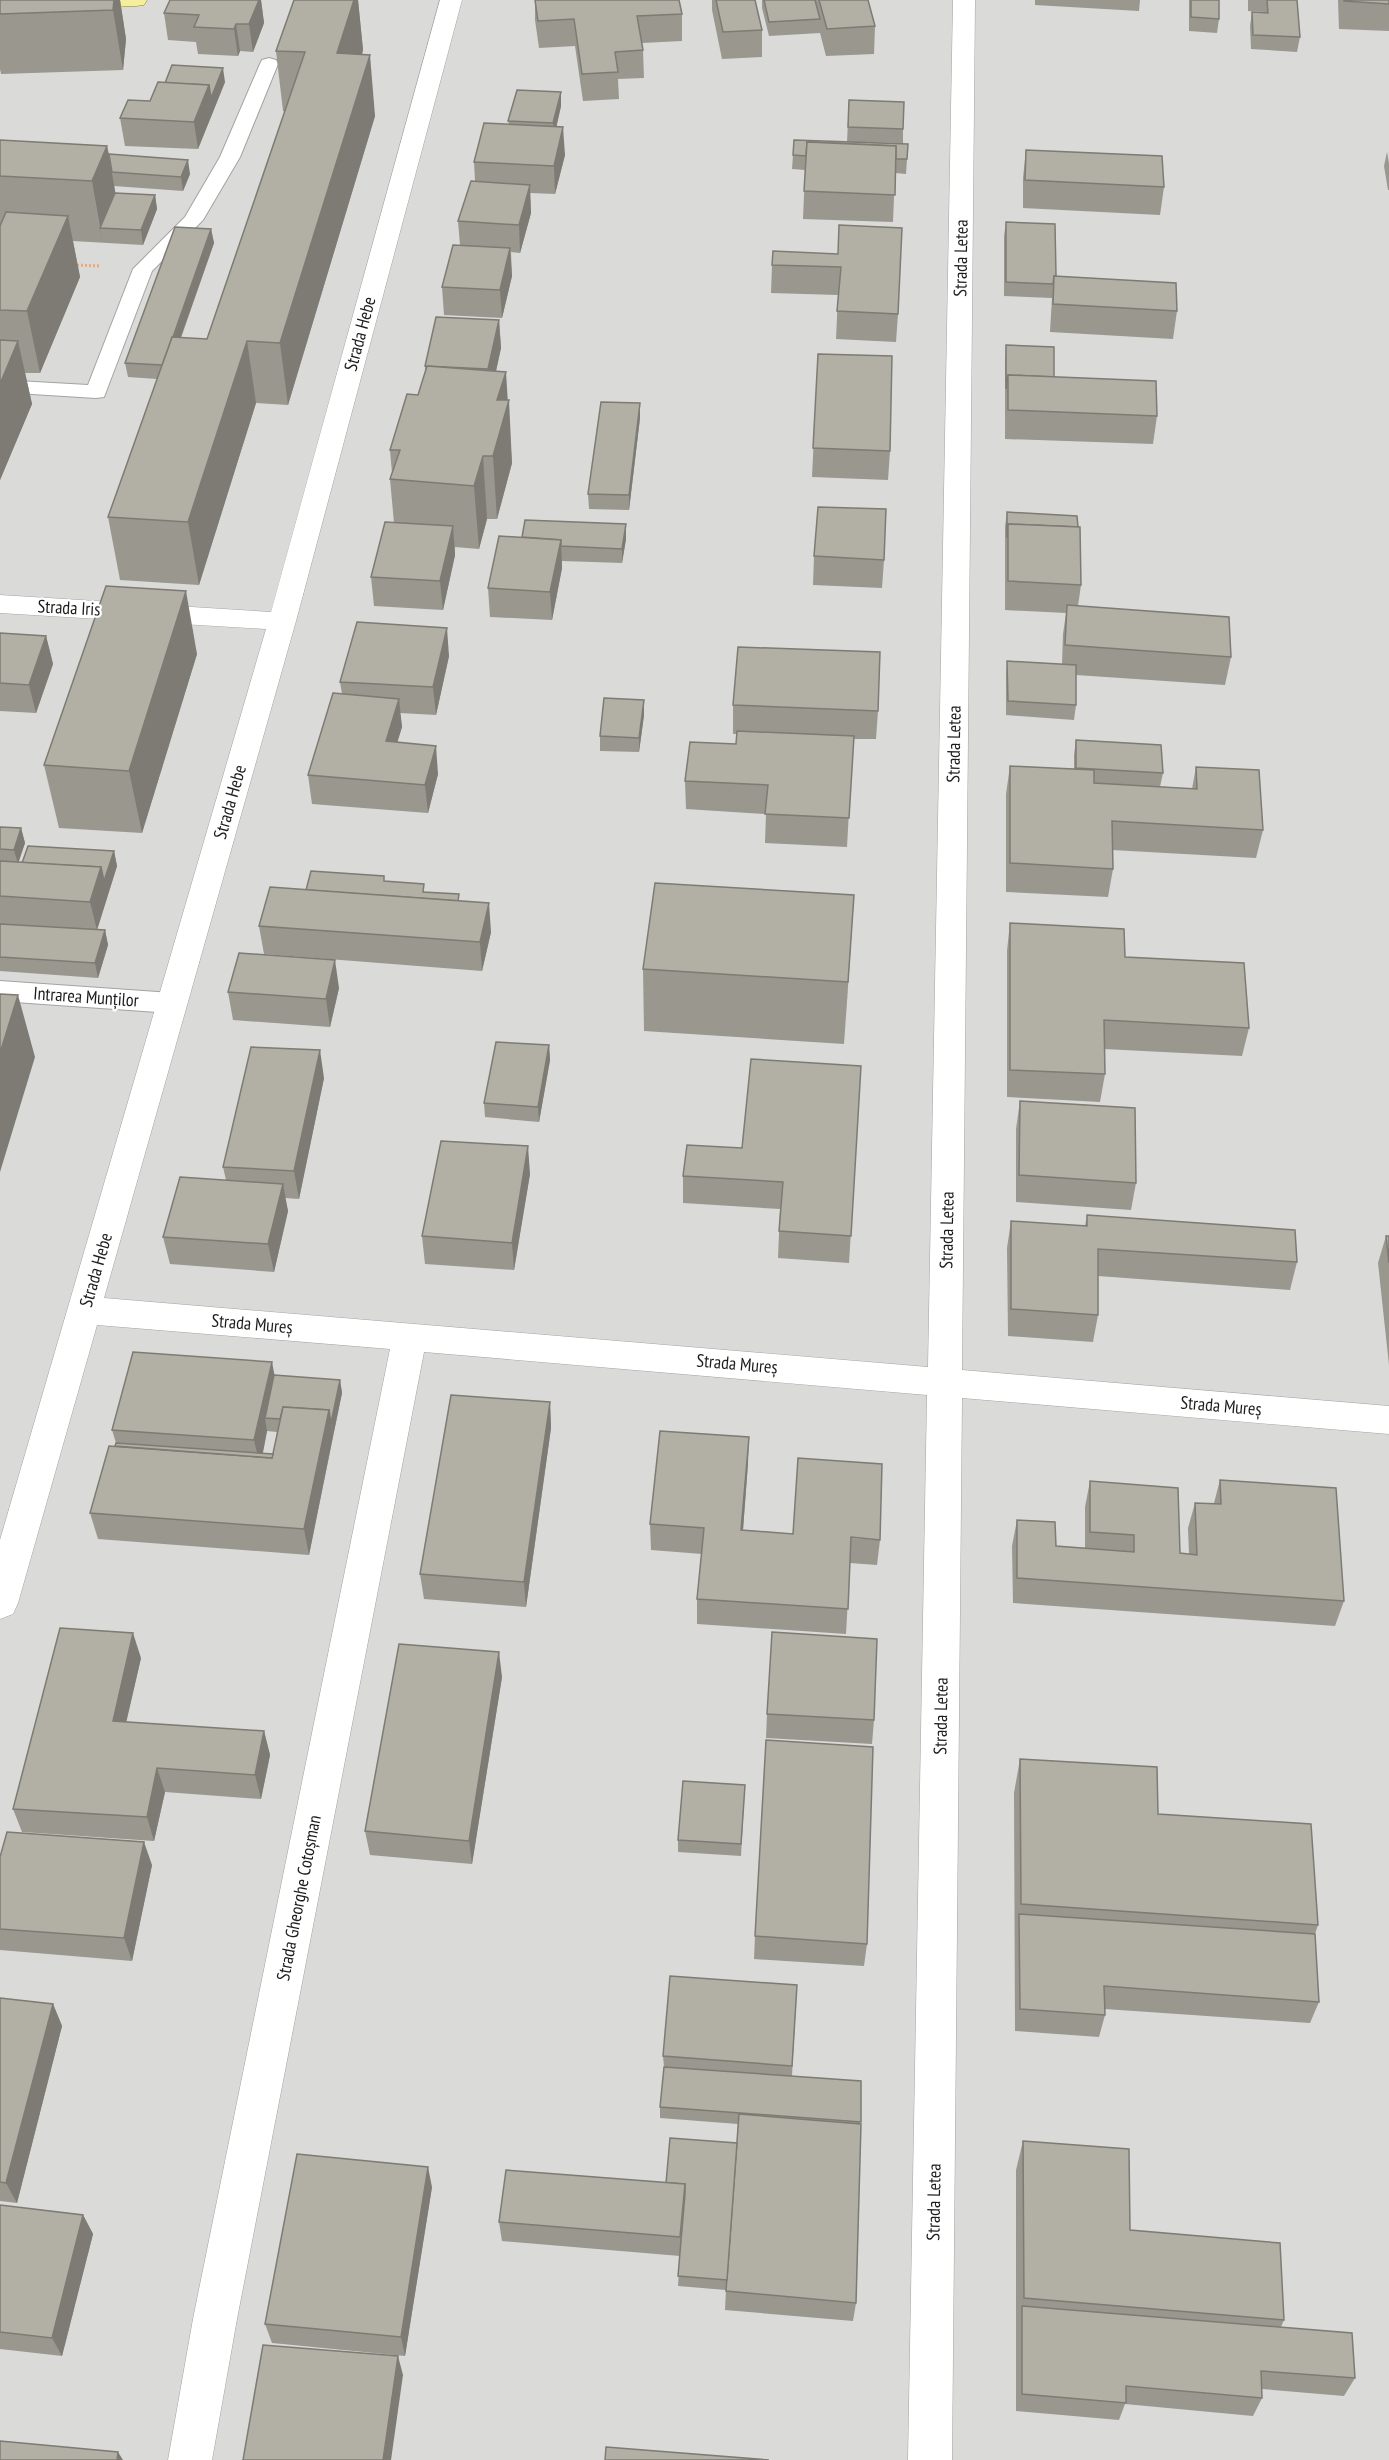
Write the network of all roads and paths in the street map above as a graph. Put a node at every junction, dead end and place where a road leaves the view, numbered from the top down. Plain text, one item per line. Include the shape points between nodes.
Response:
1 (136, 0) edge
2 (452, 0) edge
3 (964, 0) edge
4 (0, 5) edge
5 (269, 64) dead end
6 (72, 265) dead end
7 (143, 268) junction
8 (0, 386) edge
9 (0, 604) edge
10 (282, 621) junction
11 (0, 991) edge
12 (172, 1004) junction
13 (84, 1310) junction
14 (410, 1337) junction
15 (946, 1381) junction
16 (1389, 1420) edge
17 (0, 1603) edge
18 (190, 2460) edge
19 (930, 2460) edge

1 - 4 main road
2 - 10 street, Strada Hebe
3 - 15 street, Strada Letea
5 - 7 lane via 230,157 193,220
6 - 7 path
7 - 8 lane via 96,392
9 - 10 street, Strada Iris
10 - 12 street, Strada Hebe
11 - 12 lane, Intrarea Munților
12 - 13 street, Strada Hebe
13 - 14 street, Strada Mureș
13 - 17 street, Strada Hebe
14 - 15 street, Strada Mureș
14 - 18 street, Strada Gheorghe Cotoșman
15 - 16 street, Strada Mureș
15 - 19 street, Strada Letea

